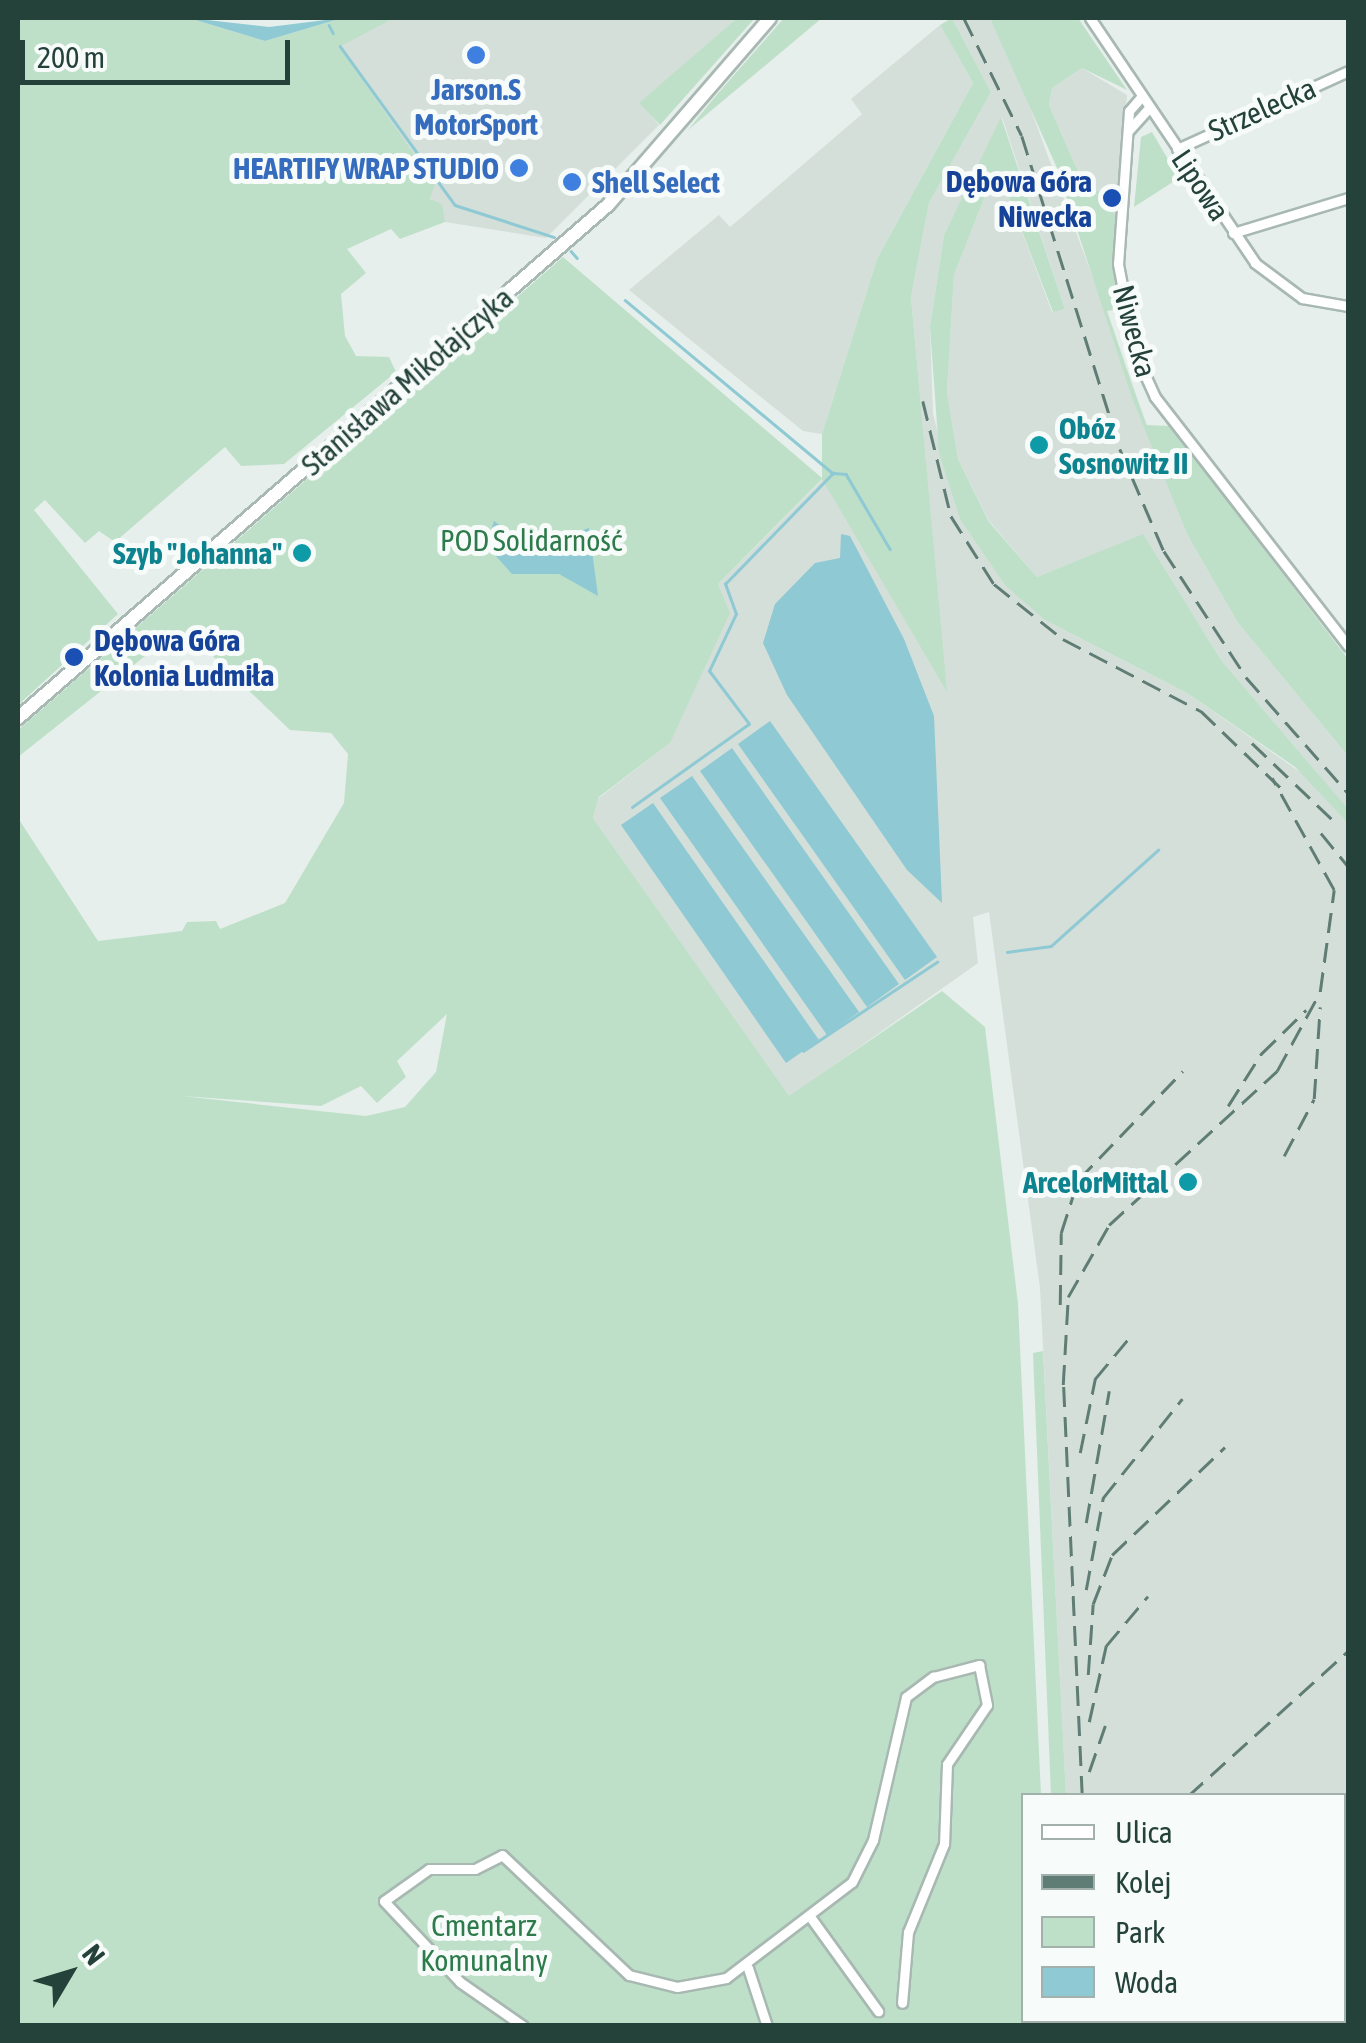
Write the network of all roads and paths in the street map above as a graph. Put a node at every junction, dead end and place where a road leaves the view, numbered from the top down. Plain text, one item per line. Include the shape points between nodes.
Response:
1 (770, 18) edge
2 (1090, 18) edge
3 (1348, 71) edge
4 (1142, 96) junction
5 (1149, 108) junction
6 (1139, 122) junction
7 (1159, 123) junction
8 (1128, 130) junction
9 (1176, 149) junction
10 (1348, 198) edge
11 (1232, 233) junction
12 (1348, 306) edge
13 (1348, 646) edge
14 (18, 718) edge
15 (812, 1918) dead end
16 (748, 1968) junction
17 (902, 2003) dead end
18 (878, 2011) dead end
19 (523, 2026) edge
20 (767, 2026) edge

1 - 14 street, Stanisława Mikołajczyka via 608,205
2 - 4 street, Lipowa
3 - 9 street, Strzelecka
4 - 5 street, Lipowa
4 - 8 street, Niwecka
5 - 6 street
5 - 7 street, Lipowa
6 - 7 street
6 - 8 street
7 - 9 street, Lipowa
8 - 13 street, Niwecka via 1118,264 1145,378
9 - 11 street, Lipowa
10 - 11 street
11 - 12 street, Lipowa via 1284,288
15 - 18 street
16 - 17 street via 848,1887 865,1861 906,1696 933,1677 979,1665 987,1705 947,1764 944,1844 908,1932
16 - 19 street via 694,1986 629,1975 502,1856 468,1871 430,1868 384,1901 460,1982
16 - 20 street

